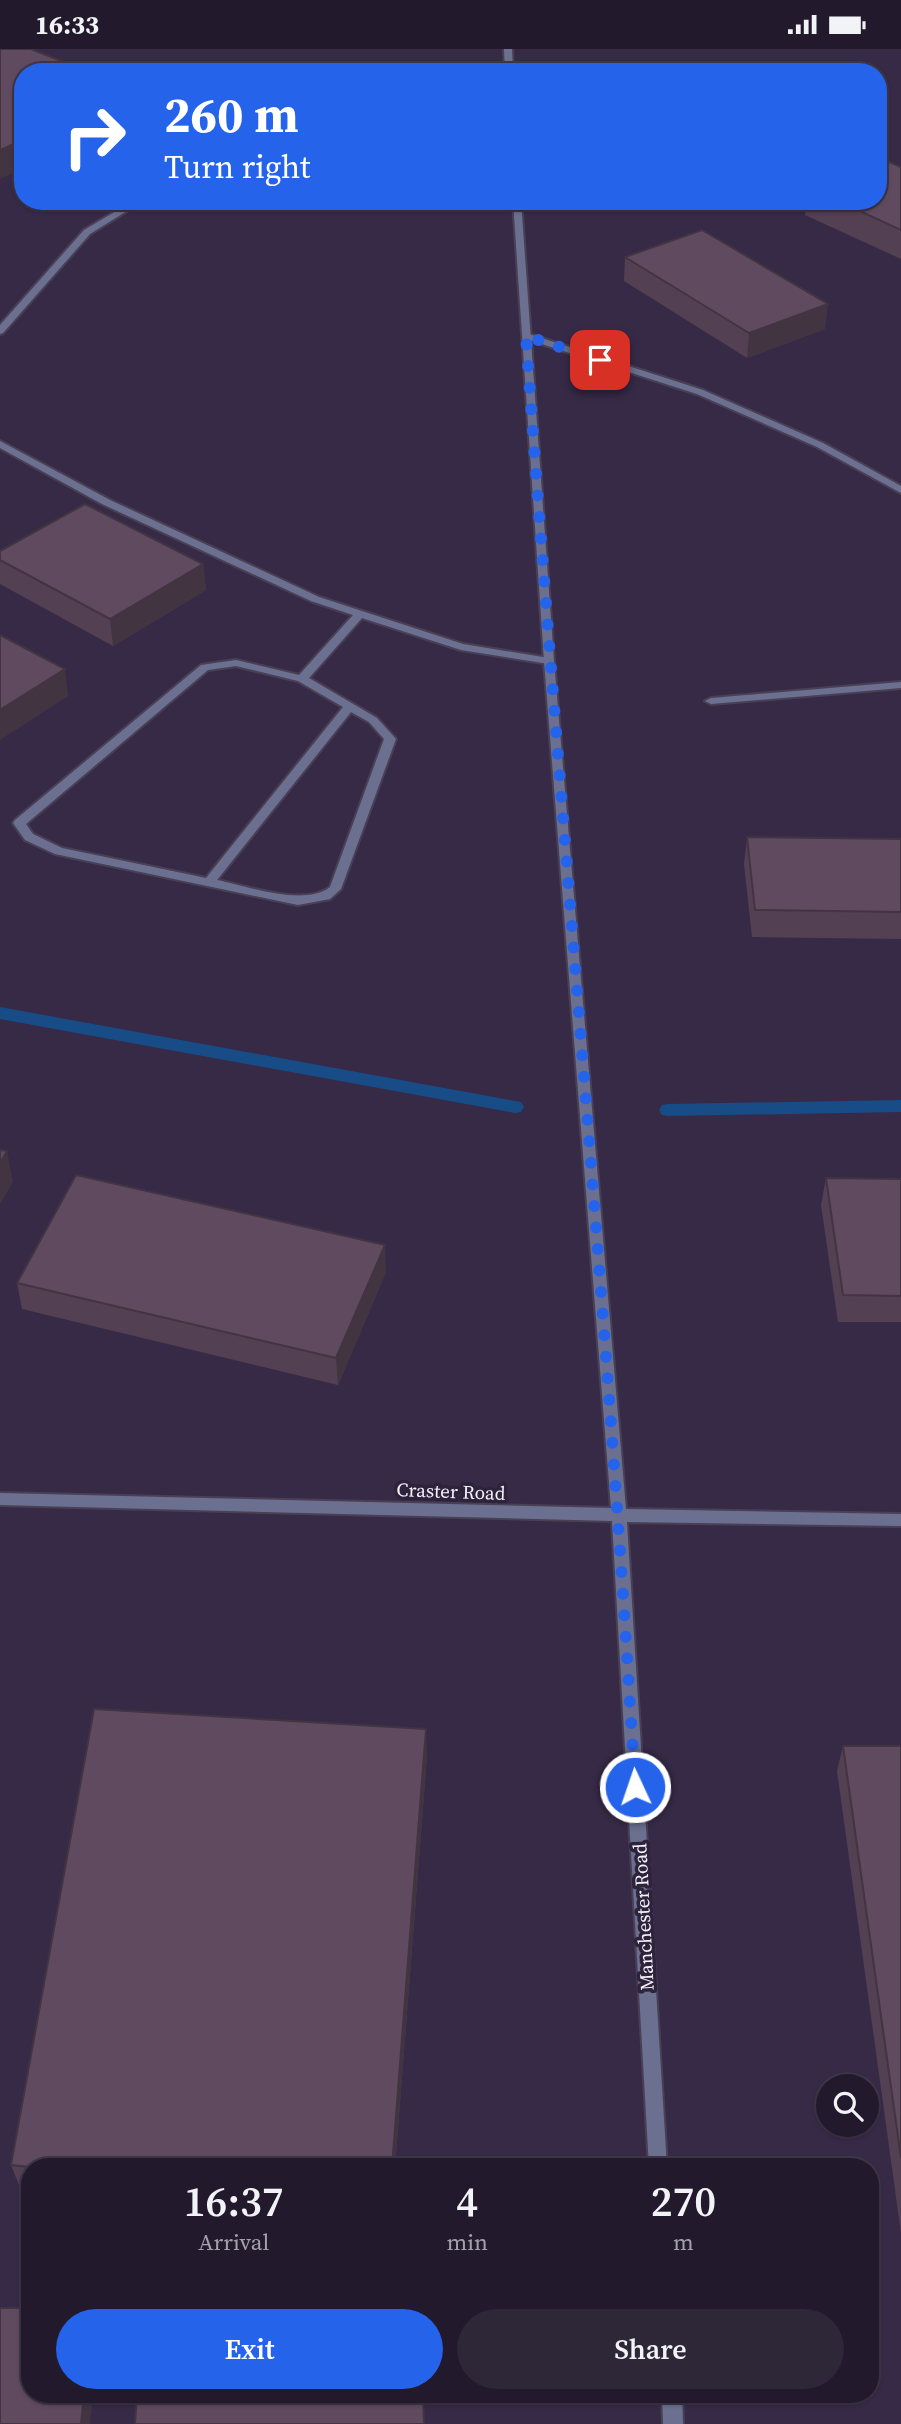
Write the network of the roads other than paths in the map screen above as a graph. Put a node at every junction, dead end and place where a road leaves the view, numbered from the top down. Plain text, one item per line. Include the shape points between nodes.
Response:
1 (124, 210) edge
2 (518, 210) edge
3 (0, 331) edge
4 (526, 336) junction
5 (0, 444) edge
6 (901, 490) edge
7 (360, 613) junction
8 (549, 661) junction
9 (302, 679) junction
10 (901, 685) edge
11 (711, 701) dead end
12 (350, 706) junction
13 (209, 883) junction
14 (0, 1499) edge
15 (619, 1515) junction
16 (901, 1520) edge
17 (657, 2158) edge
18 (672, 2403) edge
19 (673, 2424) edge

1 - 3 street via 87,232
2 - 4 street, Manchester Road
4 - 6 street via 700,392 821,445
4 - 8 street, Manchester Road
5 - 7 street via 106,502 315,599
7 - 8 street via 461,647
7 - 9 street
8 - 15 street, Manchester Road
9 - 12 street
9 - 13 street via 236,663 205,667 19,824 29,837 59,851
10 - 11 street
12 - 13 street
12 - 13 street via 373,720 390,739 335,889 327,896 298,901
14 - 15 street, Craster Road
15 - 16 street, Craster Road
15 - 17 street, Manchester Road
18 - 19 street

